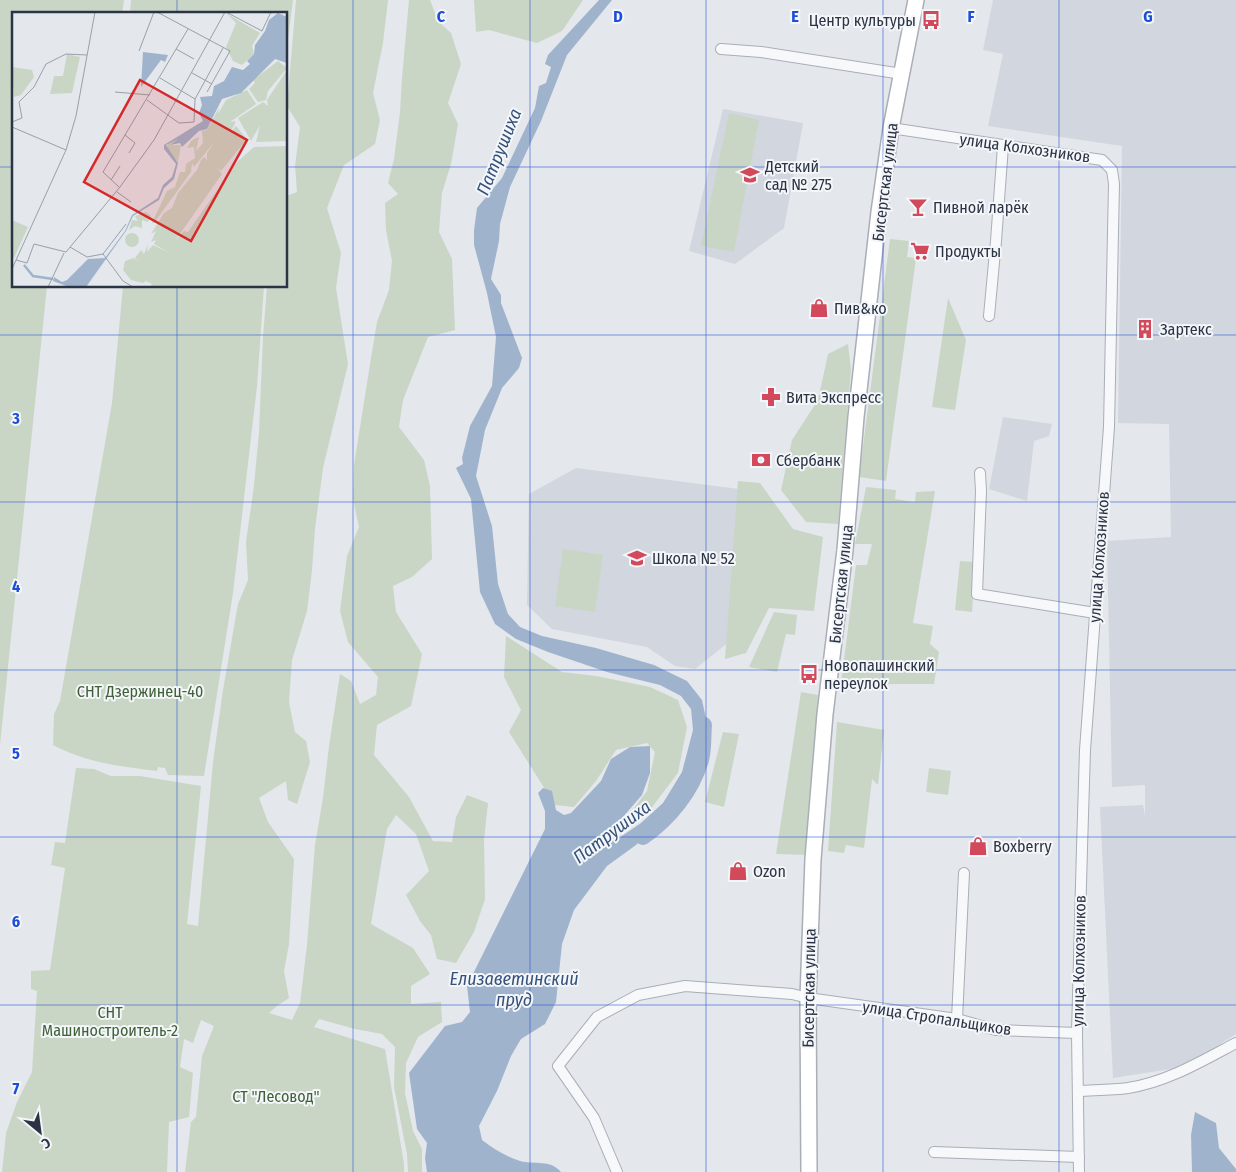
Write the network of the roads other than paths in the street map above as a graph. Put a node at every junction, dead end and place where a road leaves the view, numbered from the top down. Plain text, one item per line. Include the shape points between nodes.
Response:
1 (916, 0) edge
2 (721, 49) dead end
3 (902, 74) junction
4 (891, 128) junction
5 (1003, 146) junction
6 (988, 316) dead end
7 (980, 473) dead end
8 (1095, 613) junction
9 (964, 873) dead end
10 (808, 998) junction
11 (957, 1019) junction
12 (1077, 1033) junction
13 (1236, 1044) edge
14 (1078, 1091) junction
15 (934, 1152) dead end
16 (1079, 1157) junction
17 (617, 1172) edge
18 (808, 1172) edge
19 (1079, 1172) edge

1 - 3 main road, Бисертская улица
2 - 3 street via 761,52
3 - 4 main road, Бисертская улица
4 - 5 street, улица Колхозников
4 - 10 main road, Бисертская улица via 825,712 813,859
5 - 6 street
5 - 8 street, улица Колхозников via 1102,160 1112,170 1109,427
7 - 8 street via 977,594
8 - 12 street, улица Колхозников via 1085,750
9 - 11 street
10 - 11 street, улица Стропальщиков
10 - 17 street, улица Стропальщиков via 685,986 638,995 597,1017 558,1066 594,1118
10 - 18 main road, Бисертская улица
11 - 12 street, улица Стропальщиков via 996,1030
12 - 14 street, улица Колхозников
13 - 14 street via 1183,1070 1130,1088
14 - 16 street, улица Колхозников
15 - 16 street
16 - 19 street, улица Колхозников

